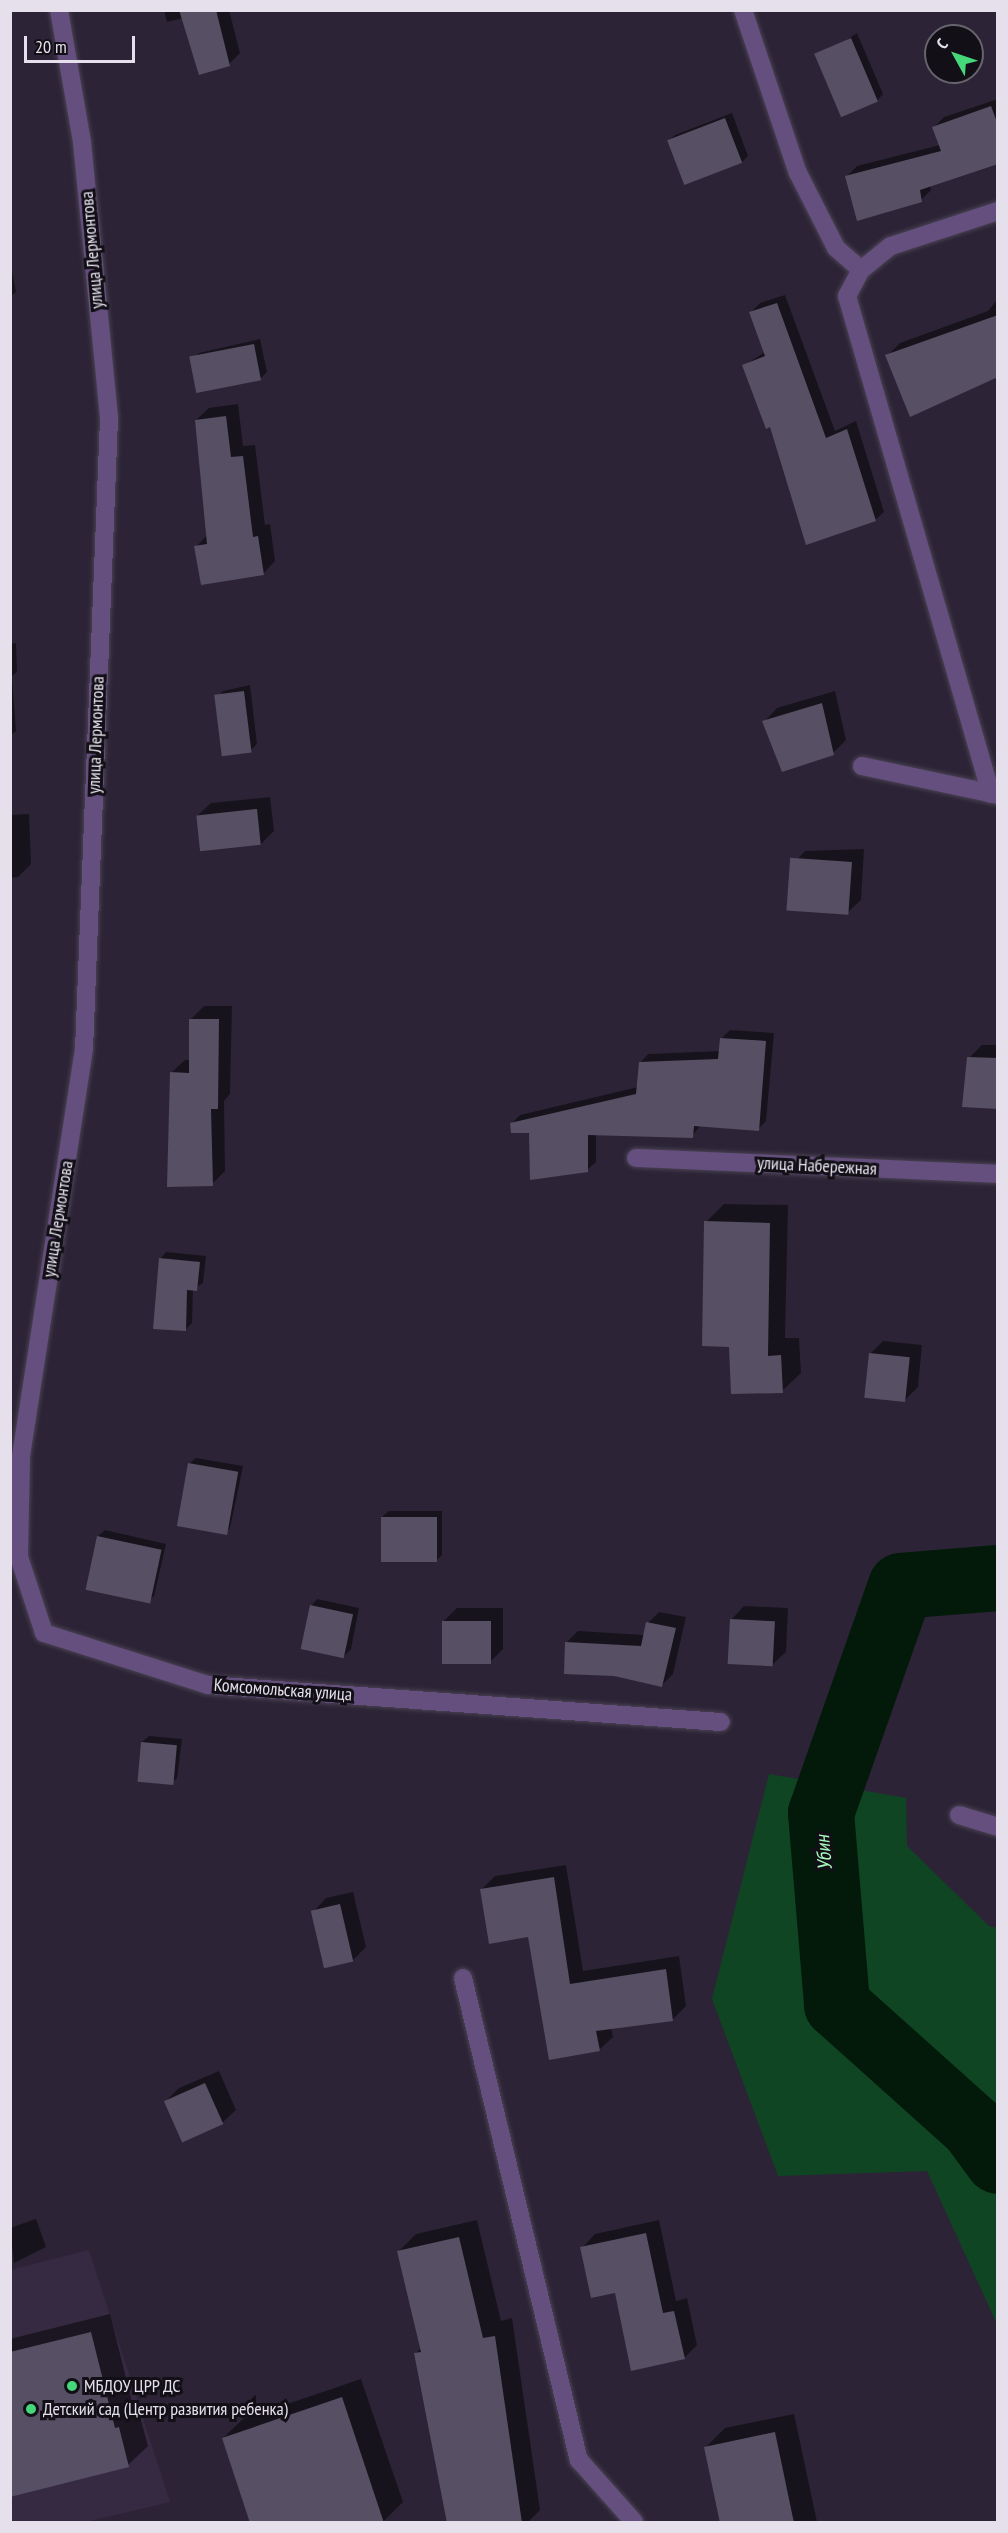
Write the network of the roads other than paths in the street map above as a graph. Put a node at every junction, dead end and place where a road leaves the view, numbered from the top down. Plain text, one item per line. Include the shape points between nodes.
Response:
1 (59, 10) edge
2 (743, 10) edge
3 (998, 212) edge
4 (861, 270) junction
5 (862, 766) dead end
6 (994, 794) edge
7 (636, 1158) dead end
8 (998, 1174) edge
9 (16, 1459) edge
10 (721, 1722) dead end
11 (959, 1815) dead end
12 (998, 1827) edge
13 (463, 1978) dead end
14 (634, 2523) edge

1 - 9 street, улица Лермонтова via 82,142 109,419 84,1049
2 - 4 street via 798,173 836,248
3 - 4 street via 891,246
4 - 6 street via 847,296
5 - 6 street
7 - 8 street, улица Набережная
9 - 10 street, Комсомольская улица via 19,1557 44,1634 208,1685
11 - 12 street
13 - 14 street via 579,2460

